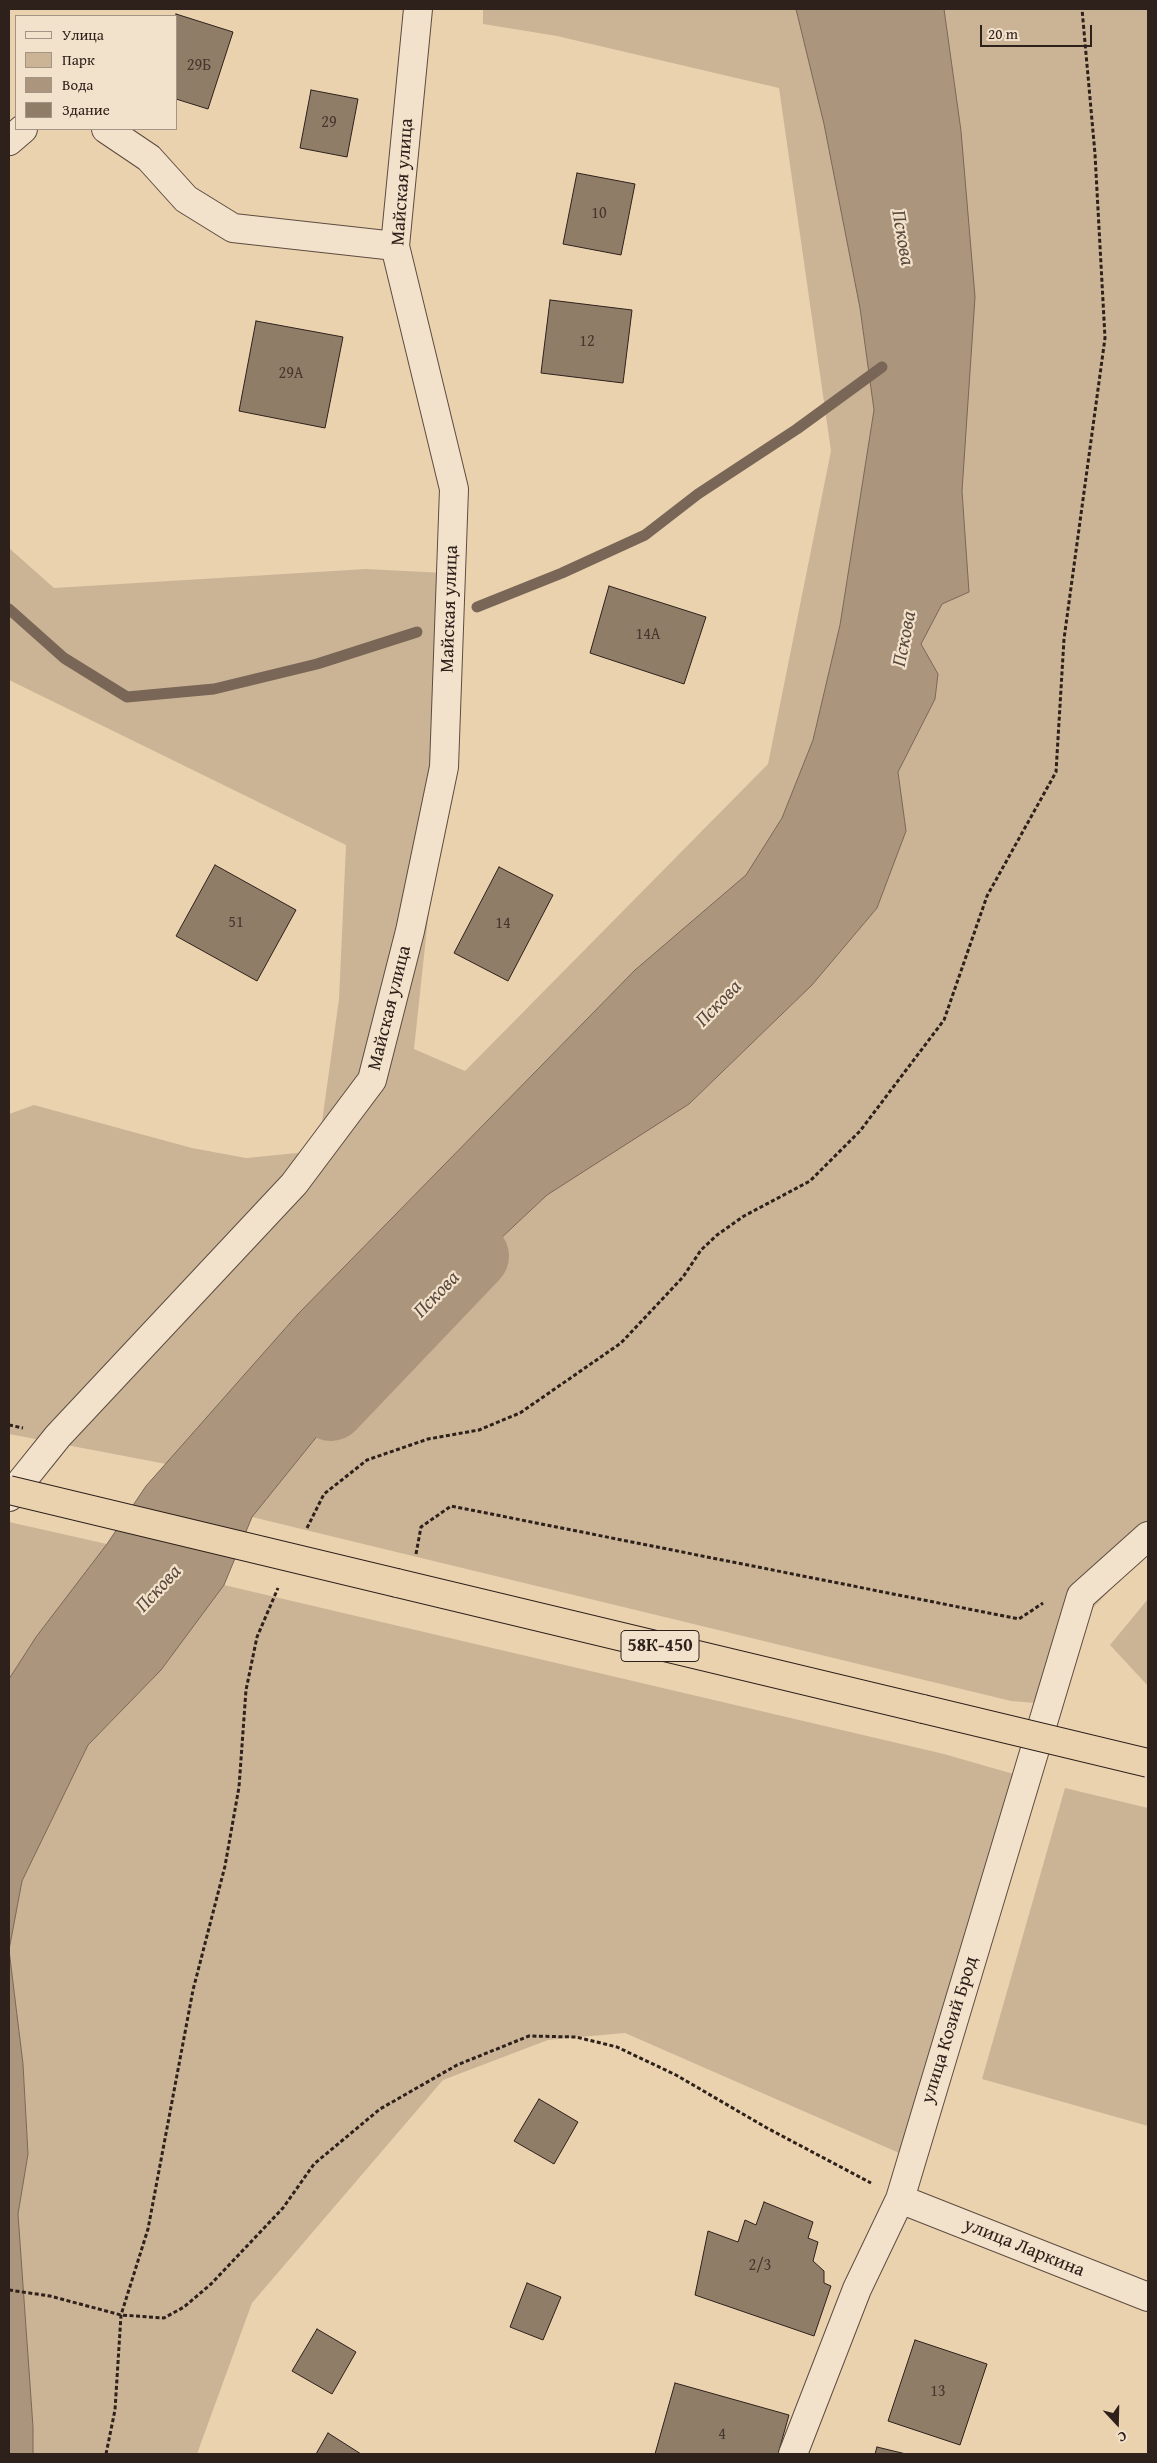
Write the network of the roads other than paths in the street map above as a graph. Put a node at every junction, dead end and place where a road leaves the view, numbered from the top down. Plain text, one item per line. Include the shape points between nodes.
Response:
1 (418, 9) edge
2 (22, 130) edge
3 (107, 130) edge
4 (9, 141) edge
5 (395, 246) junction
6 (9, 1490) edge
7 (9, 1497) edge
8 (1148, 1536) edge
9 (1148, 1763) edge
10 (900, 2199) junction
11 (1148, 2297) edge
12 (793, 2454) edge

1 - 5 street, Майская улица
2 - 4 street
3 - 5 street via 149,158 186,199 232,228
5 - 7 street, Майская улица via 454,490 444,767 410,931 372,1080 294,1184 58,1436
6 - 9 highway, 58К-450, bridge
8 - 10 street, улица Козий Брод via 1081,1596
10 - 11 street, улица Ларкина
10 - 12 street, улица Козий Брод via 857,2289

